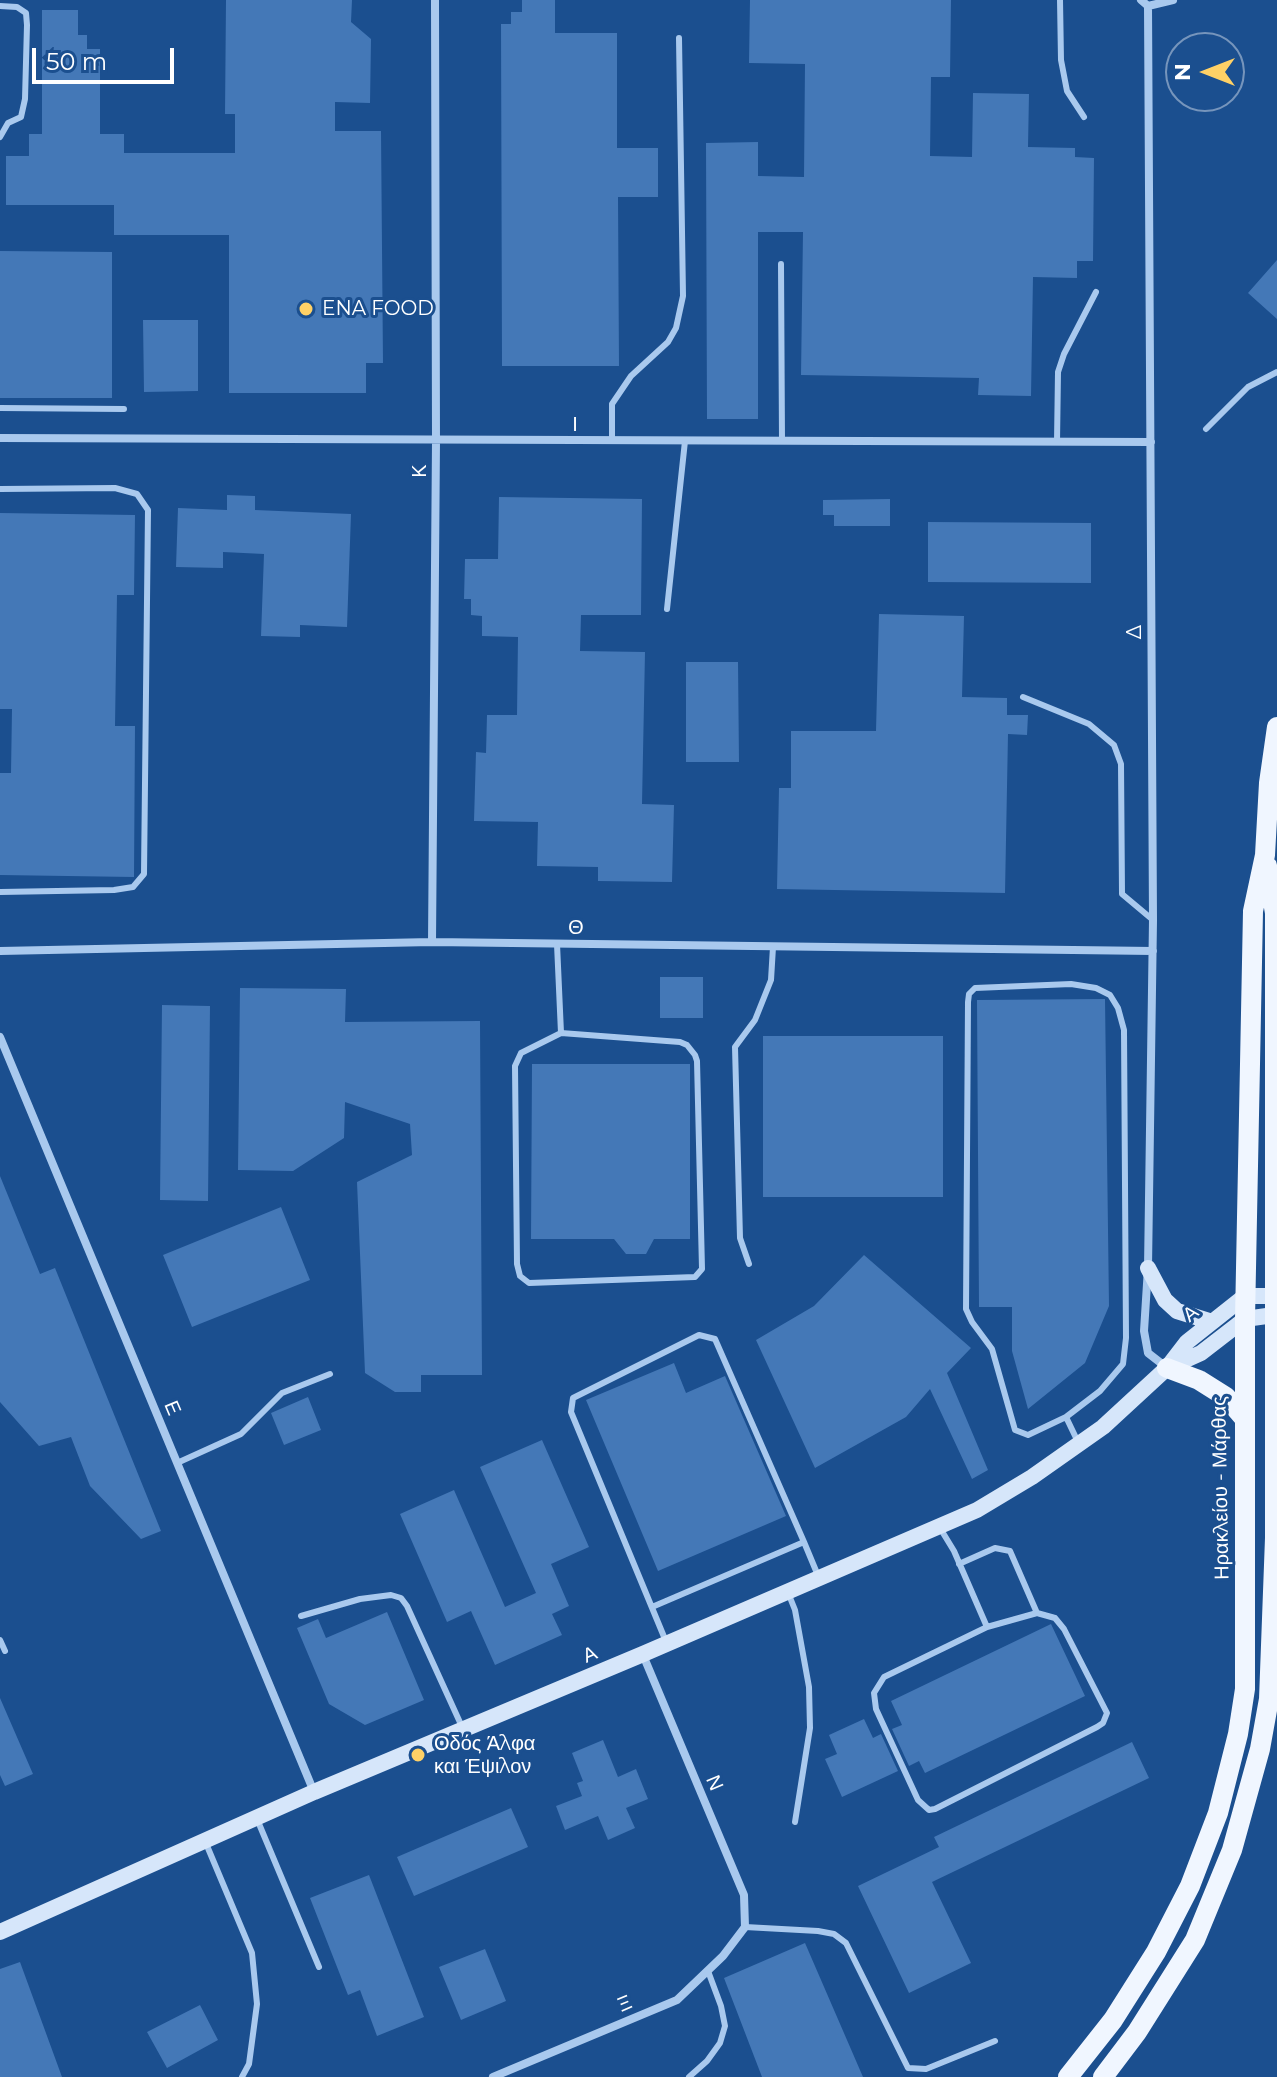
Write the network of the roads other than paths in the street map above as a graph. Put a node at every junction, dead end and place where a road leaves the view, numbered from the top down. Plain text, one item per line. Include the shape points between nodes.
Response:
1 (435, 0) edge
2 (1060, 0) edge
3 (1173, 0) edge
4 (1145, 3) edge
5 (0, 6) edge
6 (679, 38) dead end
7 (1084, 117) dead end
8 (0, 137) edge
9 (781, 264) dead end
10 (1096, 292) dead end
11 (1277, 372) edge
12 (0, 408) edge
13 (124, 409) dead end
14 (1206, 429) dead end
15 (0, 438) edge
16 (436, 441) junction
17 (612, 441) junction
18 (685, 441) junction
19 (782, 441) junction
20 (1057, 442) junction
21 (1151, 442) junction
22 (0, 489) edge
23 (667, 609) dead end
24 (1023, 697) dead end
25 (1277, 727) edge
26 (1265, 855) junction
27 (0, 892) edge
28 (1153, 920) junction
29 (432, 942) junction
30 (557, 944) junction
31 (773, 947) junction
32 (0, 951) edge
33 (1153, 951) junction
34 (561, 1033) junction
35 (0, 1037) edge
36 (749, 1264) dead end
37 (1148, 1268) junction
38 (1245, 1296) junction
39 (1276, 1306) edge
40 (1245, 1319) junction
41 (1212, 1322) junction
42 (1167, 1368) junction
43 (330, 1374) dead end
44 (1276, 1385) edge
45 (1066, 1417) junction
46 (1244, 1418) junction
47 (1079, 1444) junction
48 (177, 1463) junction
49 (939, 1526) junction
50 (804, 1542) junction
51 (959, 1564) junction
52 (819, 1578) junction
53 (788, 1591) junction
54 (652, 1607) junction
55 (1037, 1613) junction
56 (301, 1616) dead end
57 (987, 1627) junction
58 (0, 1640) edge
59 (667, 1644) junction
60 (5, 1651) dead end
61 (643, 1654) junction
62 (463, 1729) junction
63 (314, 1792) junction
64 (256, 1817) junction
65 (795, 1822) dead end
66 (205, 1841) junction
67 (745, 1927) junction
68 (0, 1932) edge
69 (319, 1967) dead end
70 (708, 1971) junction
71 (995, 2041) dead end
72 (242, 2077) edge
73 (493, 2077) edge
74 (689, 2077) edge
75 (1068, 2077) edge
76 (1103, 2077) edge

1 - 16 street, Κ
2 - 7 lane via 1067,91
3 - 4 street
4 - 21 street, Δ
5 - 8 lane via 26,13 27,25 21,117 8,123
6 - 17 lane via 683,296 668,342 631,376 612,404
9 - 19 lane
10 - 20 lane via 1058,372
11 - 14 lane via 1248,387
12 - 13 lane
15 - 16 street, Ι
16 - 17 street, Ι
16 - 29 street, Κ
17 - 18 street, Ι
18 - 19 street, Ι
18 - 23 lane
19 - 20 street, Ι
20 - 21 street, Ι
21 - 28 street, Δ
22 - 27 lane via 115,488 137,494 148,510 144,874 126,889
24 - 28 lane via 1089,724 1114,745 1121,764 1122,894
25 - 26 main road, Ηρακλείου - Μάρθας
26 - 38 main road, Ηρακλείου - Μάρθας via 1253,911
26 - 39 main road, Ηρακλείου - Μάρθας via 1275,913
28 - 33 street, Δ
29 - 30 street, Θ
29 - 32 street, Θ
30 - 31 street, Θ
30 - 34 lane
31 - 33 street, Θ
31 - 36 lane via 771,980 755,1020 735,1047 740,1238
33 - 37 street, Δ
34 - 34 lane via 680,1042 692,1049 697,1061 702,1269 695,1277 529,1283 520,1276 515,1066 521,1053
35 - 48 street, Ε
37 - 41 street via 1177,1311
37 - 42 street, Δ via 1148,1353
38 - 39 street
38 - 40 main road, Ηρακλείου - Μάρθας
38 - 41 street, Α
39 - 40 street
39 - 44 main road, Ηρακλείου - Μάρθας
40 - 42 street, Α via 1201,1353
40 - 46 main road, Ηρακλείου - Μάρθας
41 - 42 street, Α
42 - 46 main road via 1226,1397
42 - 47 street, Α
43 - 48 lane via 282,1393 241,1434
44 - 76 main road, Ηρακλείου - Μάρθας via 1272,1637 1260,1749 1232,1850 1195,1940
45 - 45 lane via 1100,1391 1123,1364 1124,1030 1110,995 1096,988 975,988 968,1002 966,1309 992,1349 1015,1430 1028,1435
45 - 47 lane
46 - 75 main road, Ηρακλείου - Μάρθας via 1245,1689 1218,1813 1190,1886 1156,1952
47 - 49 street, Α via 1000,1496
48 - 63 street, Ε
49 - 51 lane
49 - 52 street, Α
50 - 52 lane
50 - 54 lane
50 - 54 lane via 723,1352 715,1339 699,1335 570,1402
51 - 55 lane via 995,1548 1010,1551
51 - 57 lane
52 - 53 street, Α
53 - 59 street, Α
53 - 65 lane via 809,1687 810,1728
54 - 59 lane
55 - 57 lane
55 - 57 lane via 1060,1623 1105,1707 1106,1719 929,1810 912,1787 876,1709 874,1693 884,1677
56 - 62 lane via 360,1599 401,1598
58 - 60 lane
59 - 61 street, Α
61 - 62 street, Α
61 - 67 street, Ν via 744,1895
62 - 63 street, Α
63 - 64 street, Α
64 - 66 street, Α
64 - 69 lane
66 - 68 street, Α
66 - 72 lane via 252,1953 257,2004 249,2064
67 - 70 street, Ξ
67 - 71 lane via 818,1931 846,1943 908,2068 926,2069
70 - 73 street, Ξ via 677,2000
70 - 74 lane via 725,2026 720,2043

